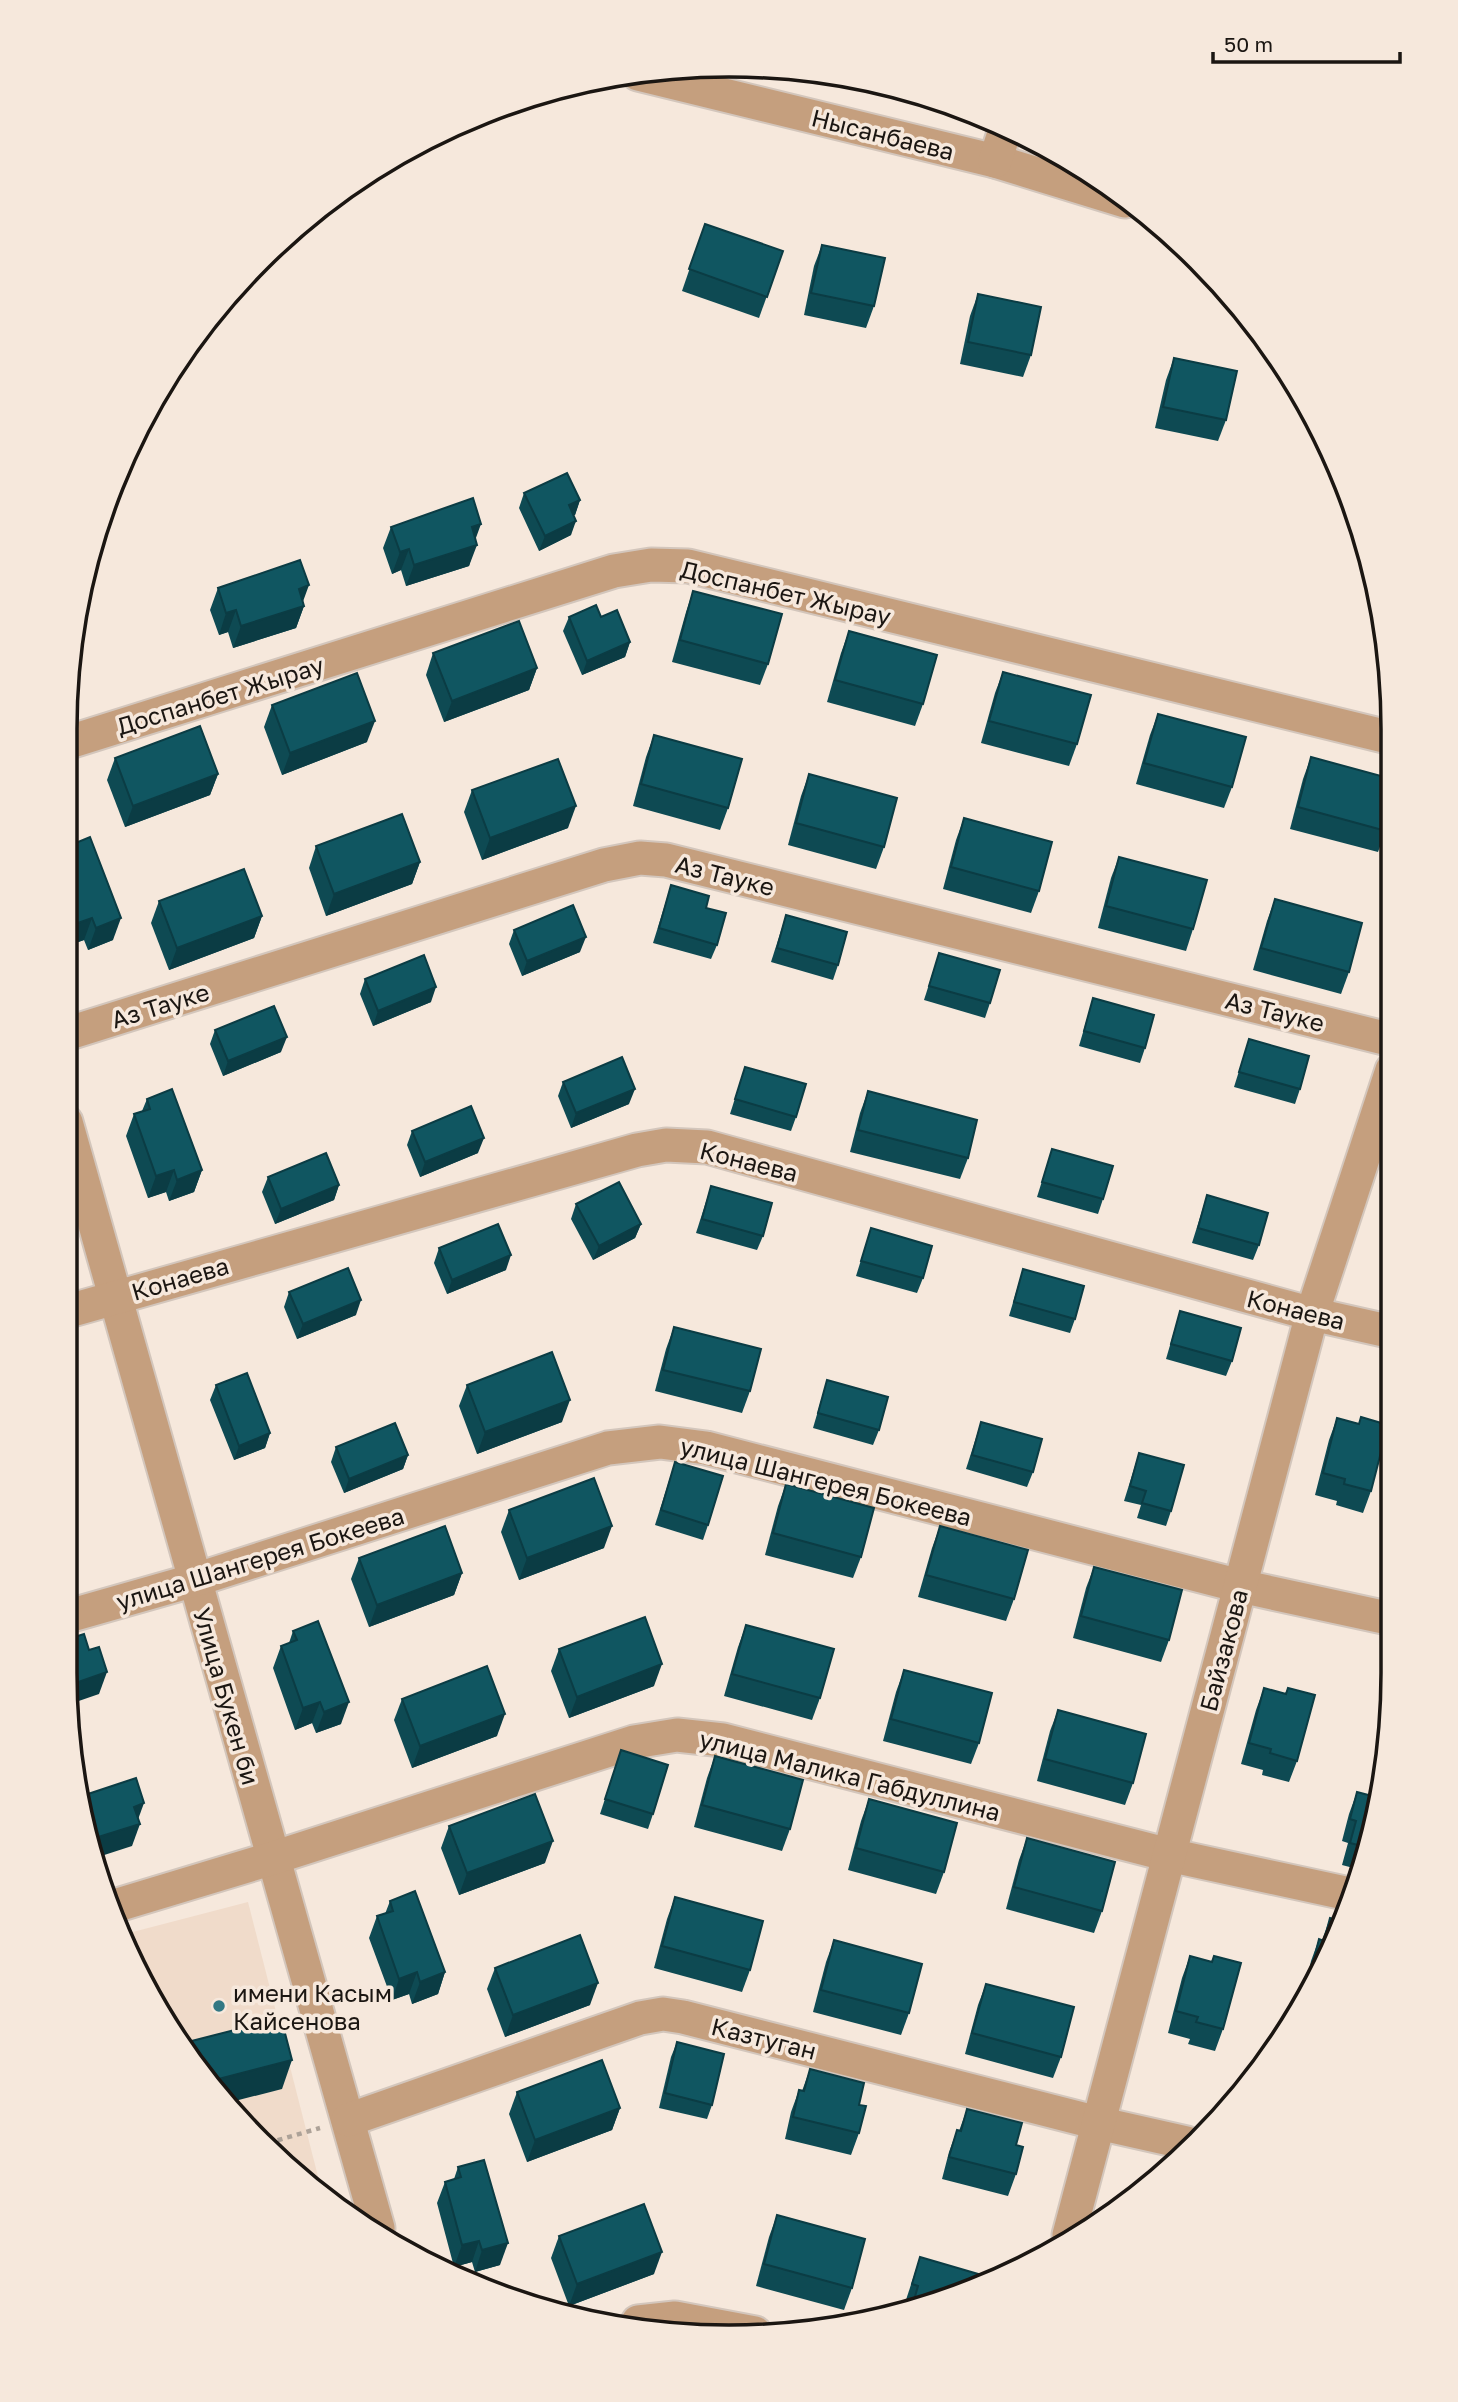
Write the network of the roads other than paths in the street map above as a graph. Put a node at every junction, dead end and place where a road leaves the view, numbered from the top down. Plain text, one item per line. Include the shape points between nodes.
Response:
1 (665, 81) edge
2 (1003, 138) edge
3 (995, 161) junction
4 (1100, 193) edge
5 (1381, 735) edge
6 (77, 740) edge
7 (77, 1031) edge
8 (1381, 1037) edge
9 (1381, 1104) edge
10 (77, 1162) edge
11 (114, 1296) junction
12 (77, 1308) edge
13 (1312, 1314) junction
14 (1381, 1330) edge
15 (195, 1580) junction
16 (1240, 1586) junction
17 (77, 1614) edge
18 (1381, 1617) edge
19 (1169, 1855) junction
20 (273, 1858) junction
21 (1342, 1892) edge
22 (120, 1904) edge
23 (348, 2120) junction
24 (1098, 2123) junction
25 (1182, 2142) edge
26 (376, 2221) edge
27 (1071, 2228) edge
28 (654, 2320) edge
29 (710, 2325) edge

1 - 3 street, Нысанбаева
2 - 3 street
3 - 4 street, Нысанбаева
5 - 6 street, Доспанбет Жырау via 688,566 651,565 614,571
7 - 8 street, Аз Тауке via 604,865 640,858 666,860
9 - 13 street, Байзакова
10 - 11 street, Улица Букен би
11 - 12 street, Конаева
11 - 13 street, Конаева via 666,1145 707,1147
11 - 15 street, Улица Букен би
13 - 14 street, Конаева
13 - 16 street, Байзакова
15 - 16 street, улица Шангерея Бокеева via 608,1448 660,1442 706,1448
15 - 17 street, улица Шангерея Бокеева
15 - 20 street, Улица Букен би
16 - 18 street, улица Шангерея Бокеева
16 - 19 street, Байзакова
19 - 20 street, улица Малика Габдуллина via 723,1740 677,1735 634,1742
19 - 21 street, улица Малика Габдуллина
19 - 24 street, Байзакова
20 - 22 street, улица Малика Габдуллина
20 - 23 street, Улица Букен би
23 - 24 street, Казтуган via 640,2018 663,2014
23 - 26 street, Улица Букен би
24 - 25 street, Казтуган
24 - 27 street, Байзакова
28 - 29 street via 675,2318

